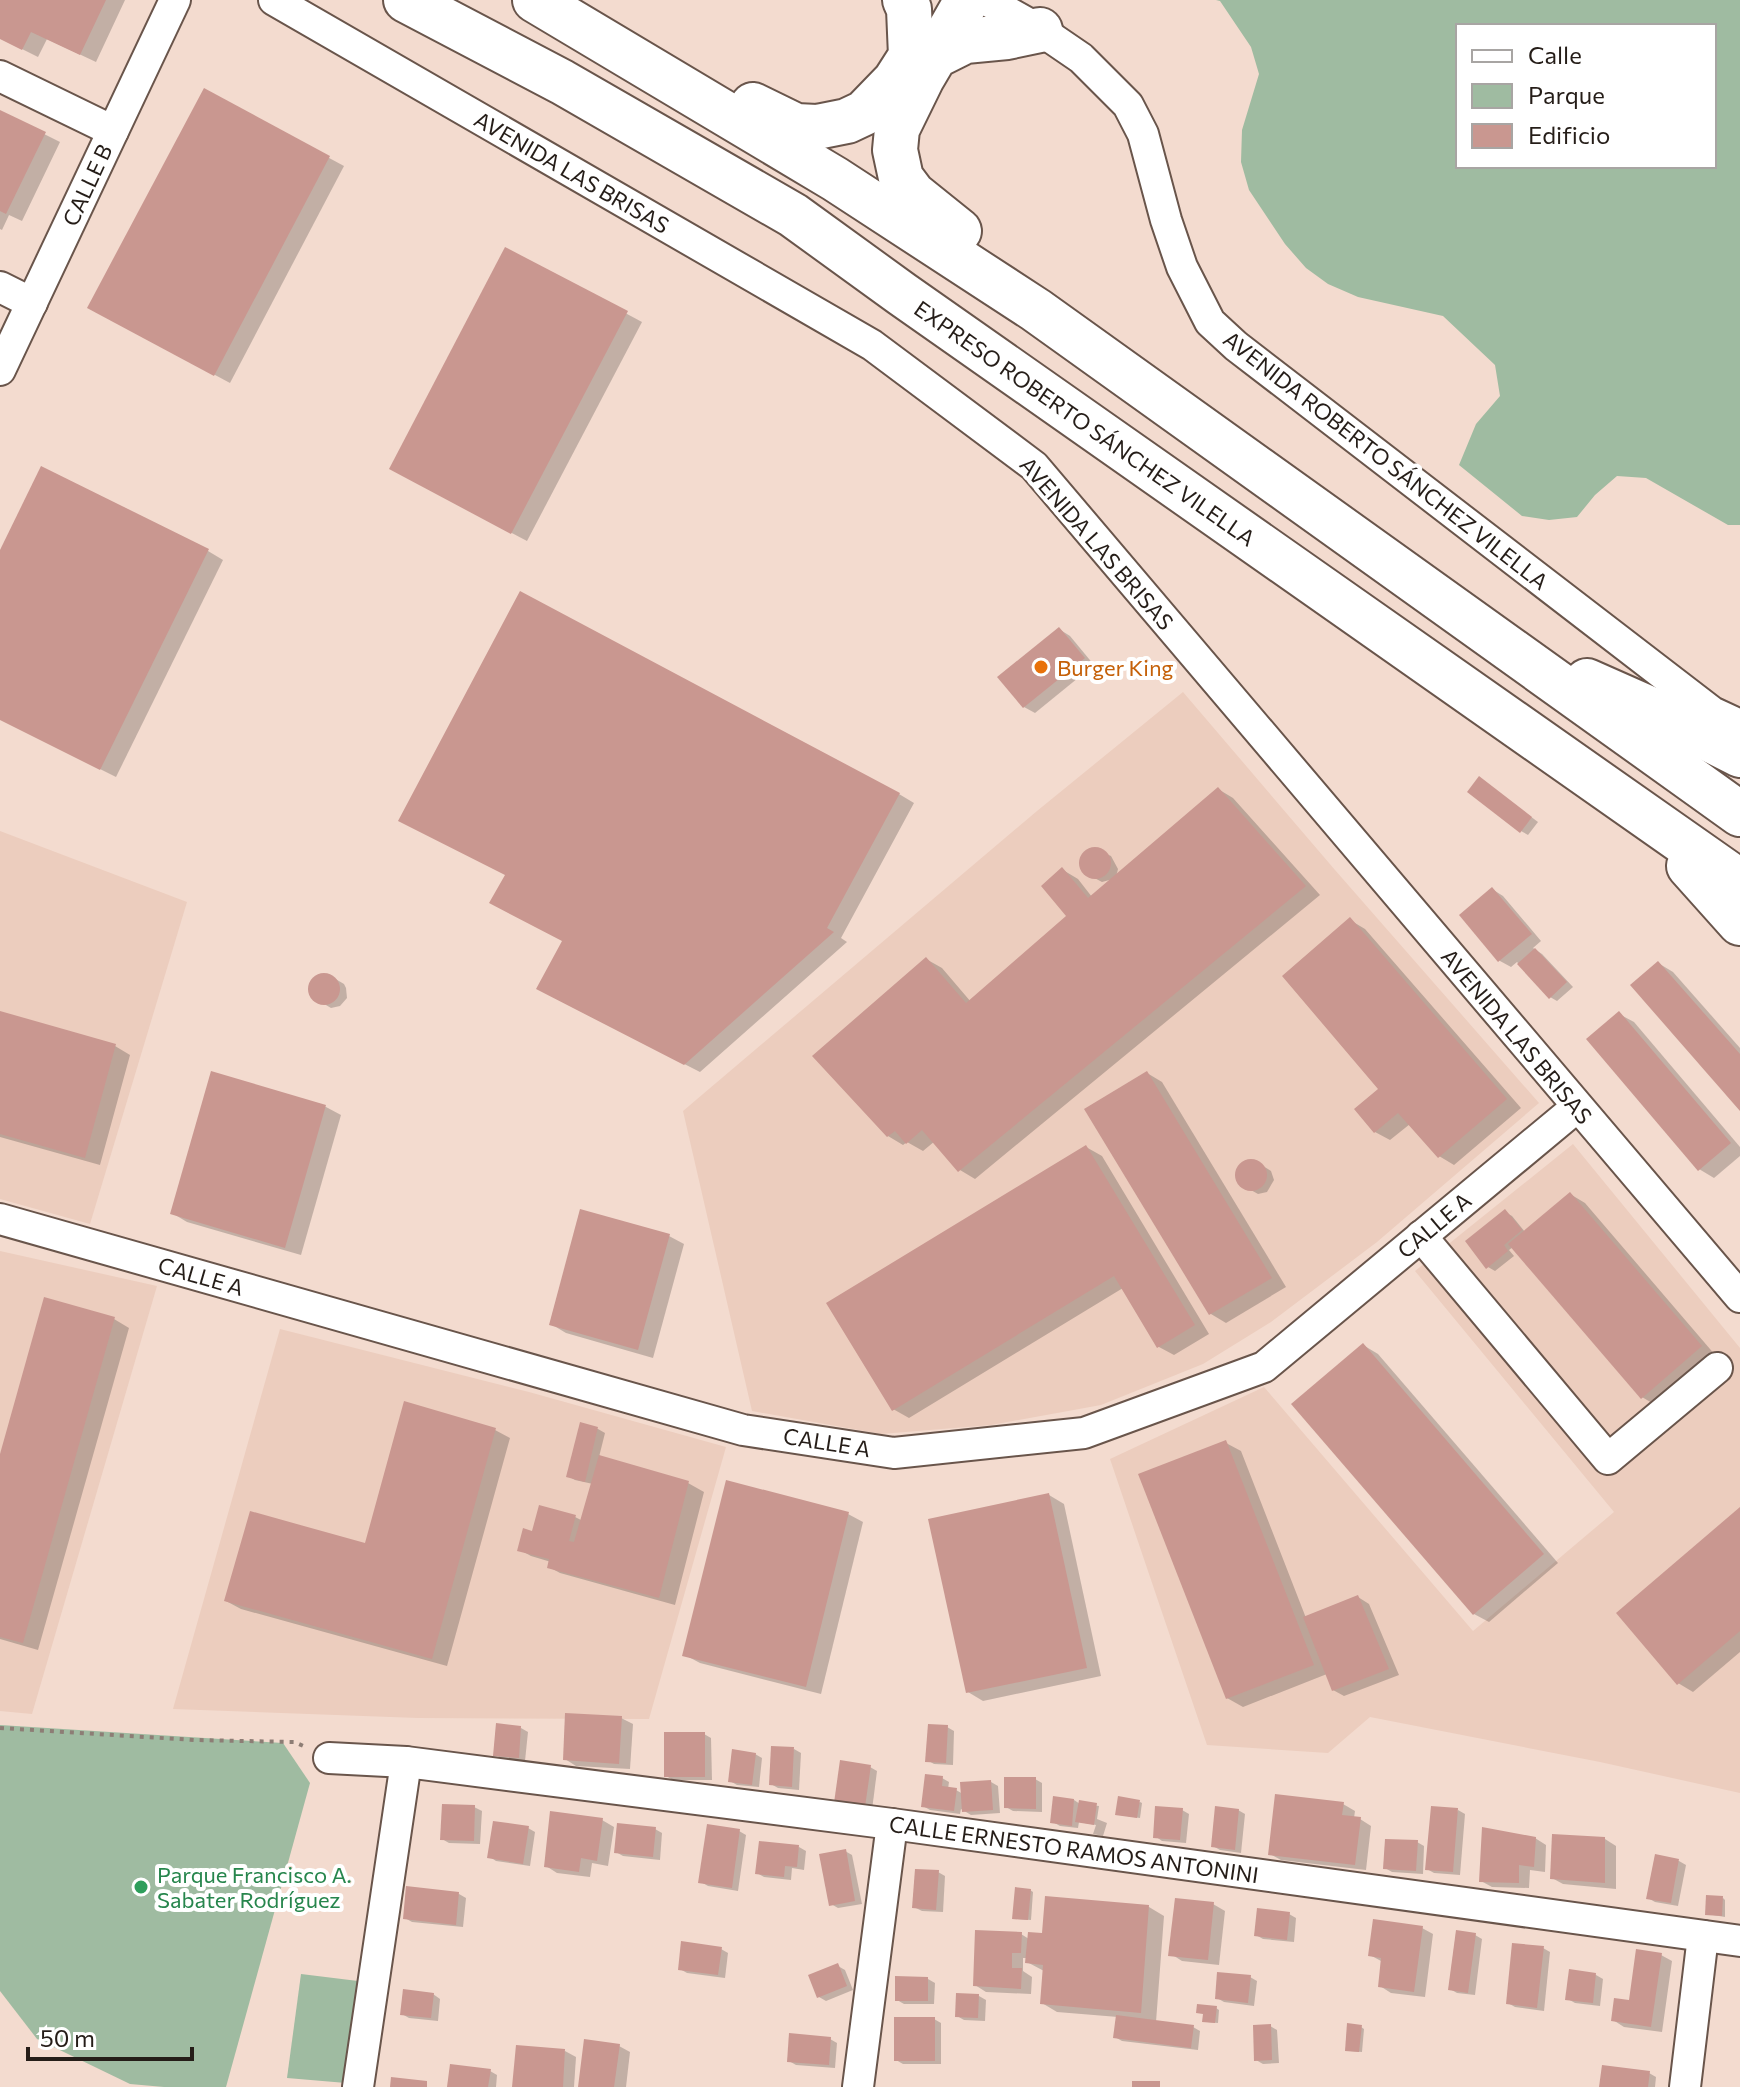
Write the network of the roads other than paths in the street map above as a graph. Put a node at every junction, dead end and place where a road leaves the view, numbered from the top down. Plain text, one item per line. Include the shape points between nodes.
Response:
1 (175, 0) edge
2 (274, 0) edge
3 (406, 0) edge
4 (535, 0) edge
5 (905, 0) edge
6 (938, 0) edge
7 (967, 0) edge
8 (986, 0) edge
9 (1040, 30) junction
10 (609, 43) junction
11 (923, 56) junction
12 (0, 76) edge
13 (113, 131) junction
14 (0, 287) edge
15 (32, 303) junction
16 (1036, 310) junction
17 (0, 370) edge
18 (1504, 644) junction
19 (1740, 725) edge
20 (1740, 755) edge
21 (1740, 814) edge
22 (1644, 816) junction
23 (1740, 882) edge
24 (1740, 923) edge
25 (1577, 1107) junction
26 (0, 1219) edge
27 (1421, 1236) junction
28 (1740, 1297) edge
29 (1717, 1368) dead end
30 (329, 1758) road end
31 (406, 1762) junction
32 (892, 1824) junction
33 (1703, 1936) junction
34 (1740, 1941) edge
35 (358, 2087) edge
36 (858, 2087) edge
37 (1685, 2087) edge

1 - 13 street, CALLE B
2 - 25 street, AVENIDA LAS BRISAS via 872,345 1034,466
3 - 22 highway, EXPRESO ROBERTO SÁNCHEZ VILELLA via 562,82 793,215
4 - 10 highway
5 - 11 highway
6 - 11 highway
7 - 11 highway
8 - 9 street, AVENIDA ROBERTO SÁNCHEZ VILELLA
9 - 11 highway via 965,41
9 - 19 street, AVENIDA ROBERTO SÁNCHEZ VILELLA via 1081,58 1128,105 1143,134 1182,267 1210,322 1712,712
10 - 11 highway via 796,126 817,127 864,113
10 - 16 highway via 835,179
11 - 16 highway via 922,78 897,129 901,178 913,194 983,249
12 - 13 street
13 - 15 street, CALLE B
14 - 15 street
15 - 17 street, CALLE B
16 - 18 highway
18 - 20 highway
18 - 21 highway
22 - 23 highway, EXPRESO ROBERTO SÁNCHEZ VILELLA
22 - 24 highway
25 - 27 street, CALLE A
25 - 28 street, AVENIDA LAS BRISAS
26 - 27 street, CALLE A via 743,1430 894,1453 1084,1433 1264,1367
27 - 29 street via 1608,1459
30 - 31 street, CALLE ERNESTO RAMOS ANTONINI
31 - 32 street, CALLE ERNESTO RAMOS ANTONINI
31 - 35 street
32 - 33 street, CALLE ERNESTO RAMOS ANTONINI
32 - 36 street
33 - 34 street, CALLE ERNESTO RAMOS ANTONINI
33 - 37 street

